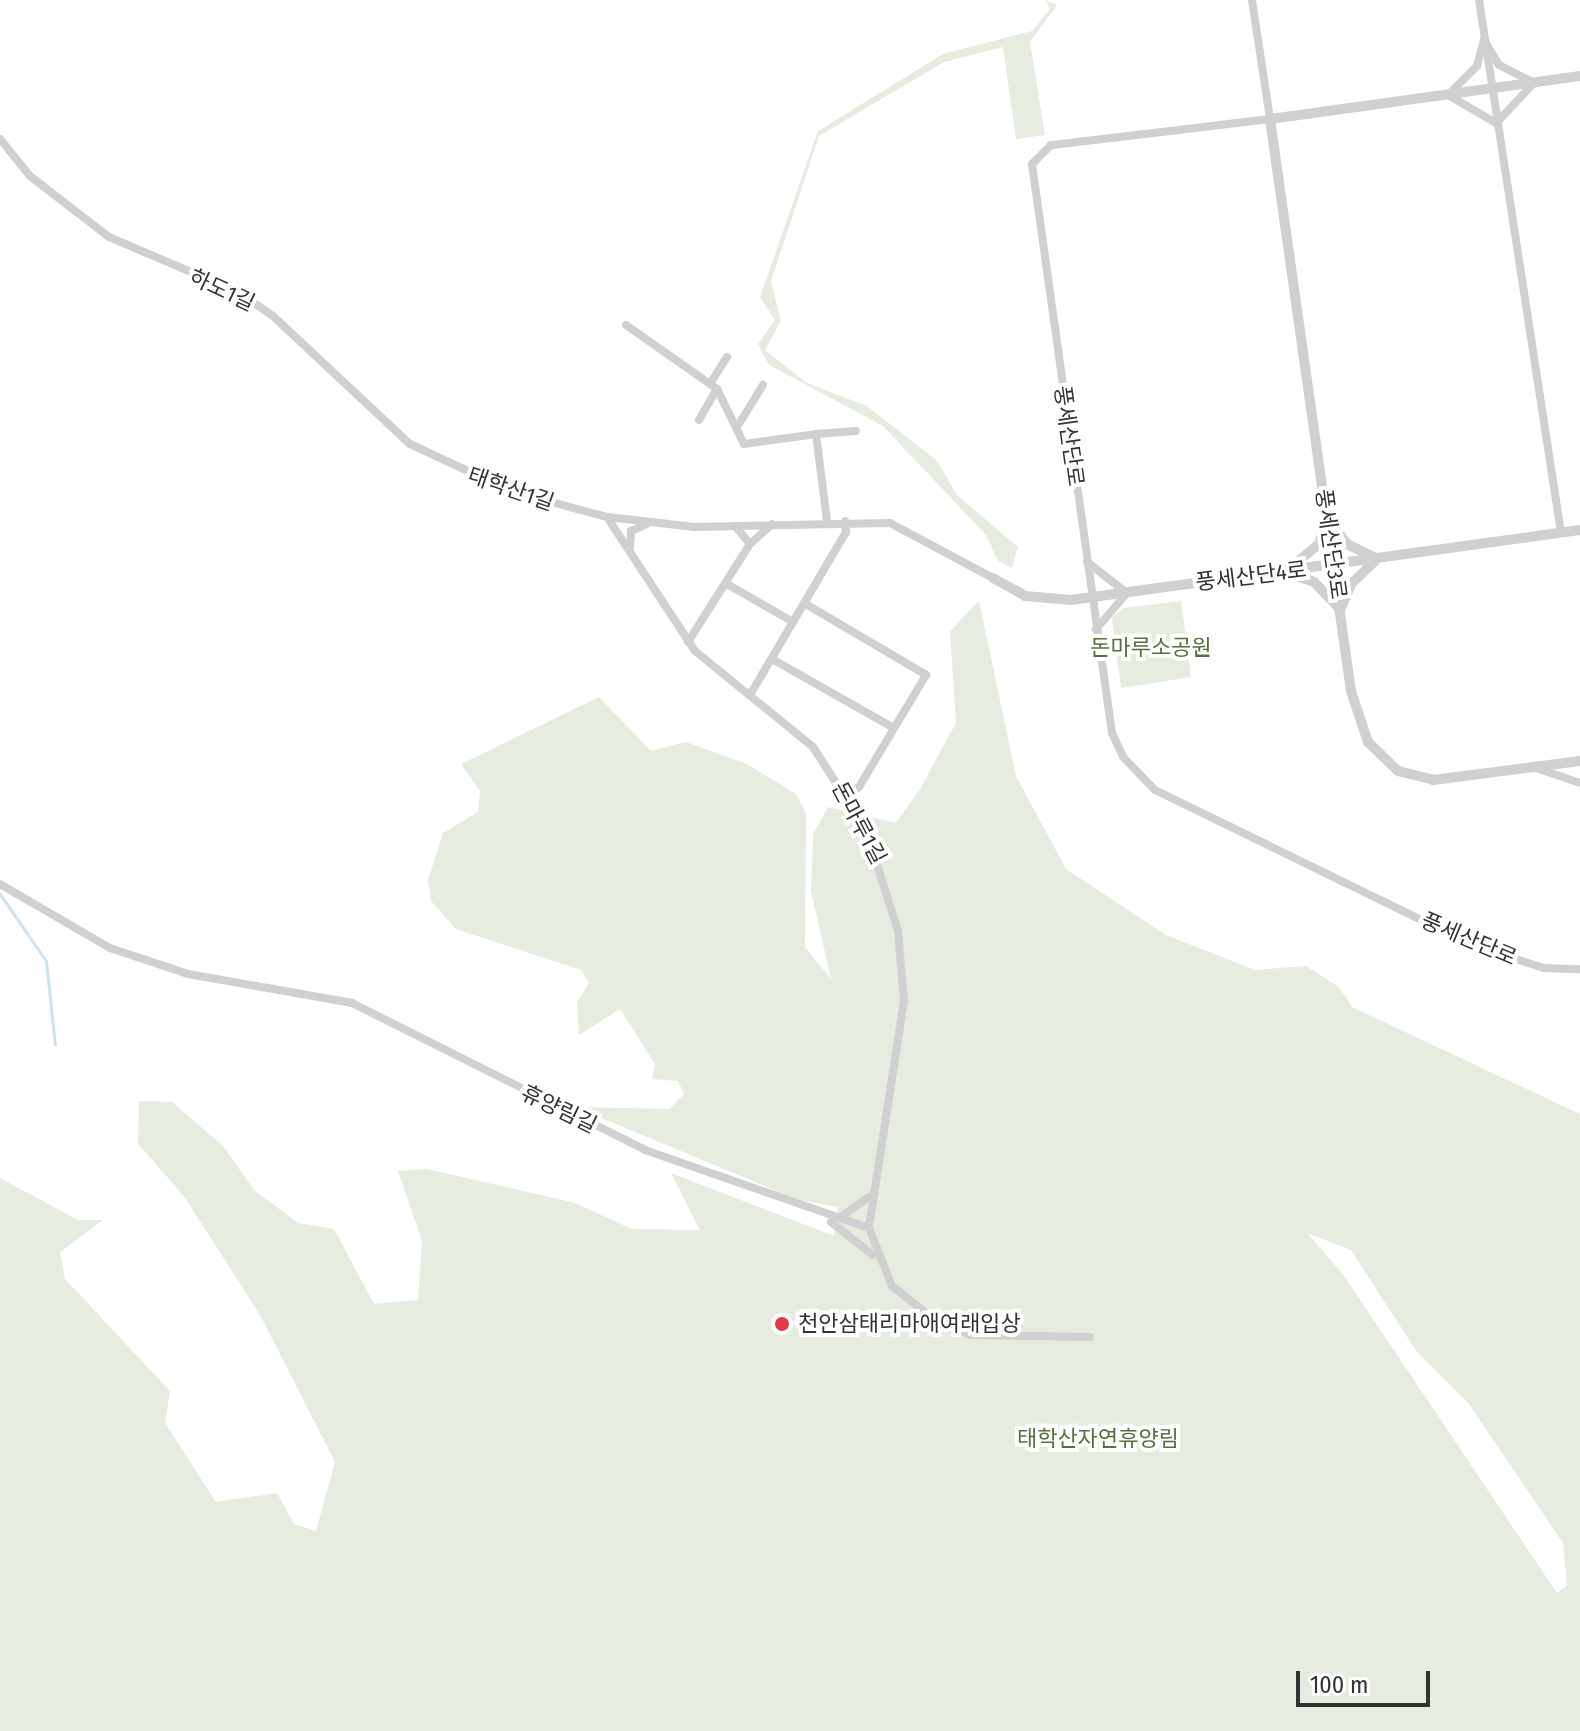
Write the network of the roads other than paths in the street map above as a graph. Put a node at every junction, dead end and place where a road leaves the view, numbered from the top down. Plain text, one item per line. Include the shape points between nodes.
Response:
1 (1252, 0) edge
2 (1479, 0) edge
3 (1484, 40) junction
4 (1580, 76) edge
5 (1534, 83) junction
6 (1492, 89) junction
7 (1448, 95) junction
8 (1270, 119) junction
9 (1496, 123) junction
10 (0, 139) edge
11 (626, 325) dead end
12 (727, 357) dead end
13 (763, 385) dead end
14 (713, 386) junction
15 (699, 420) dead end
16 (739, 424) junction
17 (856, 431) dead end
18 (816, 434) junction
19 (433, 456) joint
20 (607, 517) junction
21 (1327, 517) junction
22 (827, 521) junction
23 (845, 521) junction
24 (649, 523) junction
25 (772, 524) junction
26 (735, 526) junction
27 (1580, 530) edge
28 (1561, 533) junction
29 (750, 544) junction
30 (631, 552) junction
31 (1379, 559) junction
32 (1086, 562) junction
33 (1334, 565) junction
34 (1285, 572) junction
35 (993, 578) joint
36 (727, 584) junction
37 (1127, 593) junction
38 (1091, 597) junction
39 (804, 603) junction
40 (1340, 610) junction
41 (793, 622) junction
42 (1096, 630) junction
43 (688, 642) junction
44 (772, 659) junction
45 (750, 695) junction
46 (894, 728) junction
47 (1580, 761) edge
48 (1535, 768) junction
49 (1580, 783) edge
50 (847, 795) junction
51 (0, 884) edge
52 (1580, 969) edge
53 (871, 1193) junction
54 (816, 1213) junction
55 (831, 1218) junction
56 (869, 1228) junction
57 (875, 1257) junction
58 (1090, 1337) dead end

1 - 8 street
2 - 3 street
3 - 5 street via 1499,65
3 - 6 street
3 - 7 street via 1477,66
4 - 5 street, 풍세산단로
5 - 6 street, 풍세산단로
5 - 9 street
6 - 7 street, 풍세산단로
6 - 9 street
7 - 8 street, 풍세산단로
7 - 9 street
8 - 21 street, 풍세산단3로
8 - 32 street, 풍세산단로 via 1051,145 1036,154 1032,177
9 - 28 street
10 - 19 street, 하도1길 via 30,176 109,237 240,293 273,316 389,431
11 - 14 street
12 - 14 street
13 - 16 street
14 - 15 street
14 - 16 street
16 - 18 street via 744,444
17 - 18 street
18 - 22 street
19 - 20 street, 태학산1길 via 511,491
20 - 24 street
20 - 30 street, 돈마루1길
21 - 31 street via 1347,544
21 - 33 street, 풍세산단3로
21 - 34 street via 1319,544
22 - 23 street
22 - 25 street
23 - 35 street via 908,528
23 - 39 street via 846,532
24 - 26 street
24 - 30 street via 631,531
25 - 26 street
25 - 29 street
26 - 29 street
27 - 28 street, 풍세산단4로
28 - 31 street, 풍세산단4로
29 - 36 street
30 - 43 street, 돈마루1길
31 - 33 street, 풍세산단4로
31 - 40 street via 1359,573
32 - 37 street
32 - 38 street, 풍세산단로
33 - 34 street, 풍세산단4로
33 - 40 street, 풍세산단3로
34 - 37 street, 풍세산단4로
34 - 40 street via 1314,582
35 - 38 street, 풍세산단4로 via 1038,599
36 - 41 street
36 - 43 street
37 - 38 street, 풍세산단4로
37 - 42 street
38 - 42 street, 풍세산단로
39 - 41 street
39 - 46 street via 926,675
40 - 48 street, 풍세산단3로 via 1359,723 1381,758 1433,780
41 - 44 street
42 - 52 street, 풍세산단로 via 1112,733 1123,757 1155,790 1475,946 1544,968
43 - 45 street, 돈마루1길
44 - 45 street
44 - 46 street
45 - 50 street, 돈마루1길 via 813,747
46 - 50 street via 859,787
47 - 48 street, 풍세산단3로
48 - 49 street
50 - 53 street, 돈마루1길 via 884,872 903,981
51 - 54 street, 휴양림길 via 110,948 159,967 352,1003 645,1150
53 - 55 street via 849,1217
53 - 56 street, 돈마루1길
54 - 55 street, 휴양림길
54 - 57 street
55 - 56 street, 휴양림길
56 - 57 street
57 - 58 street via 920,1313 970,1335

